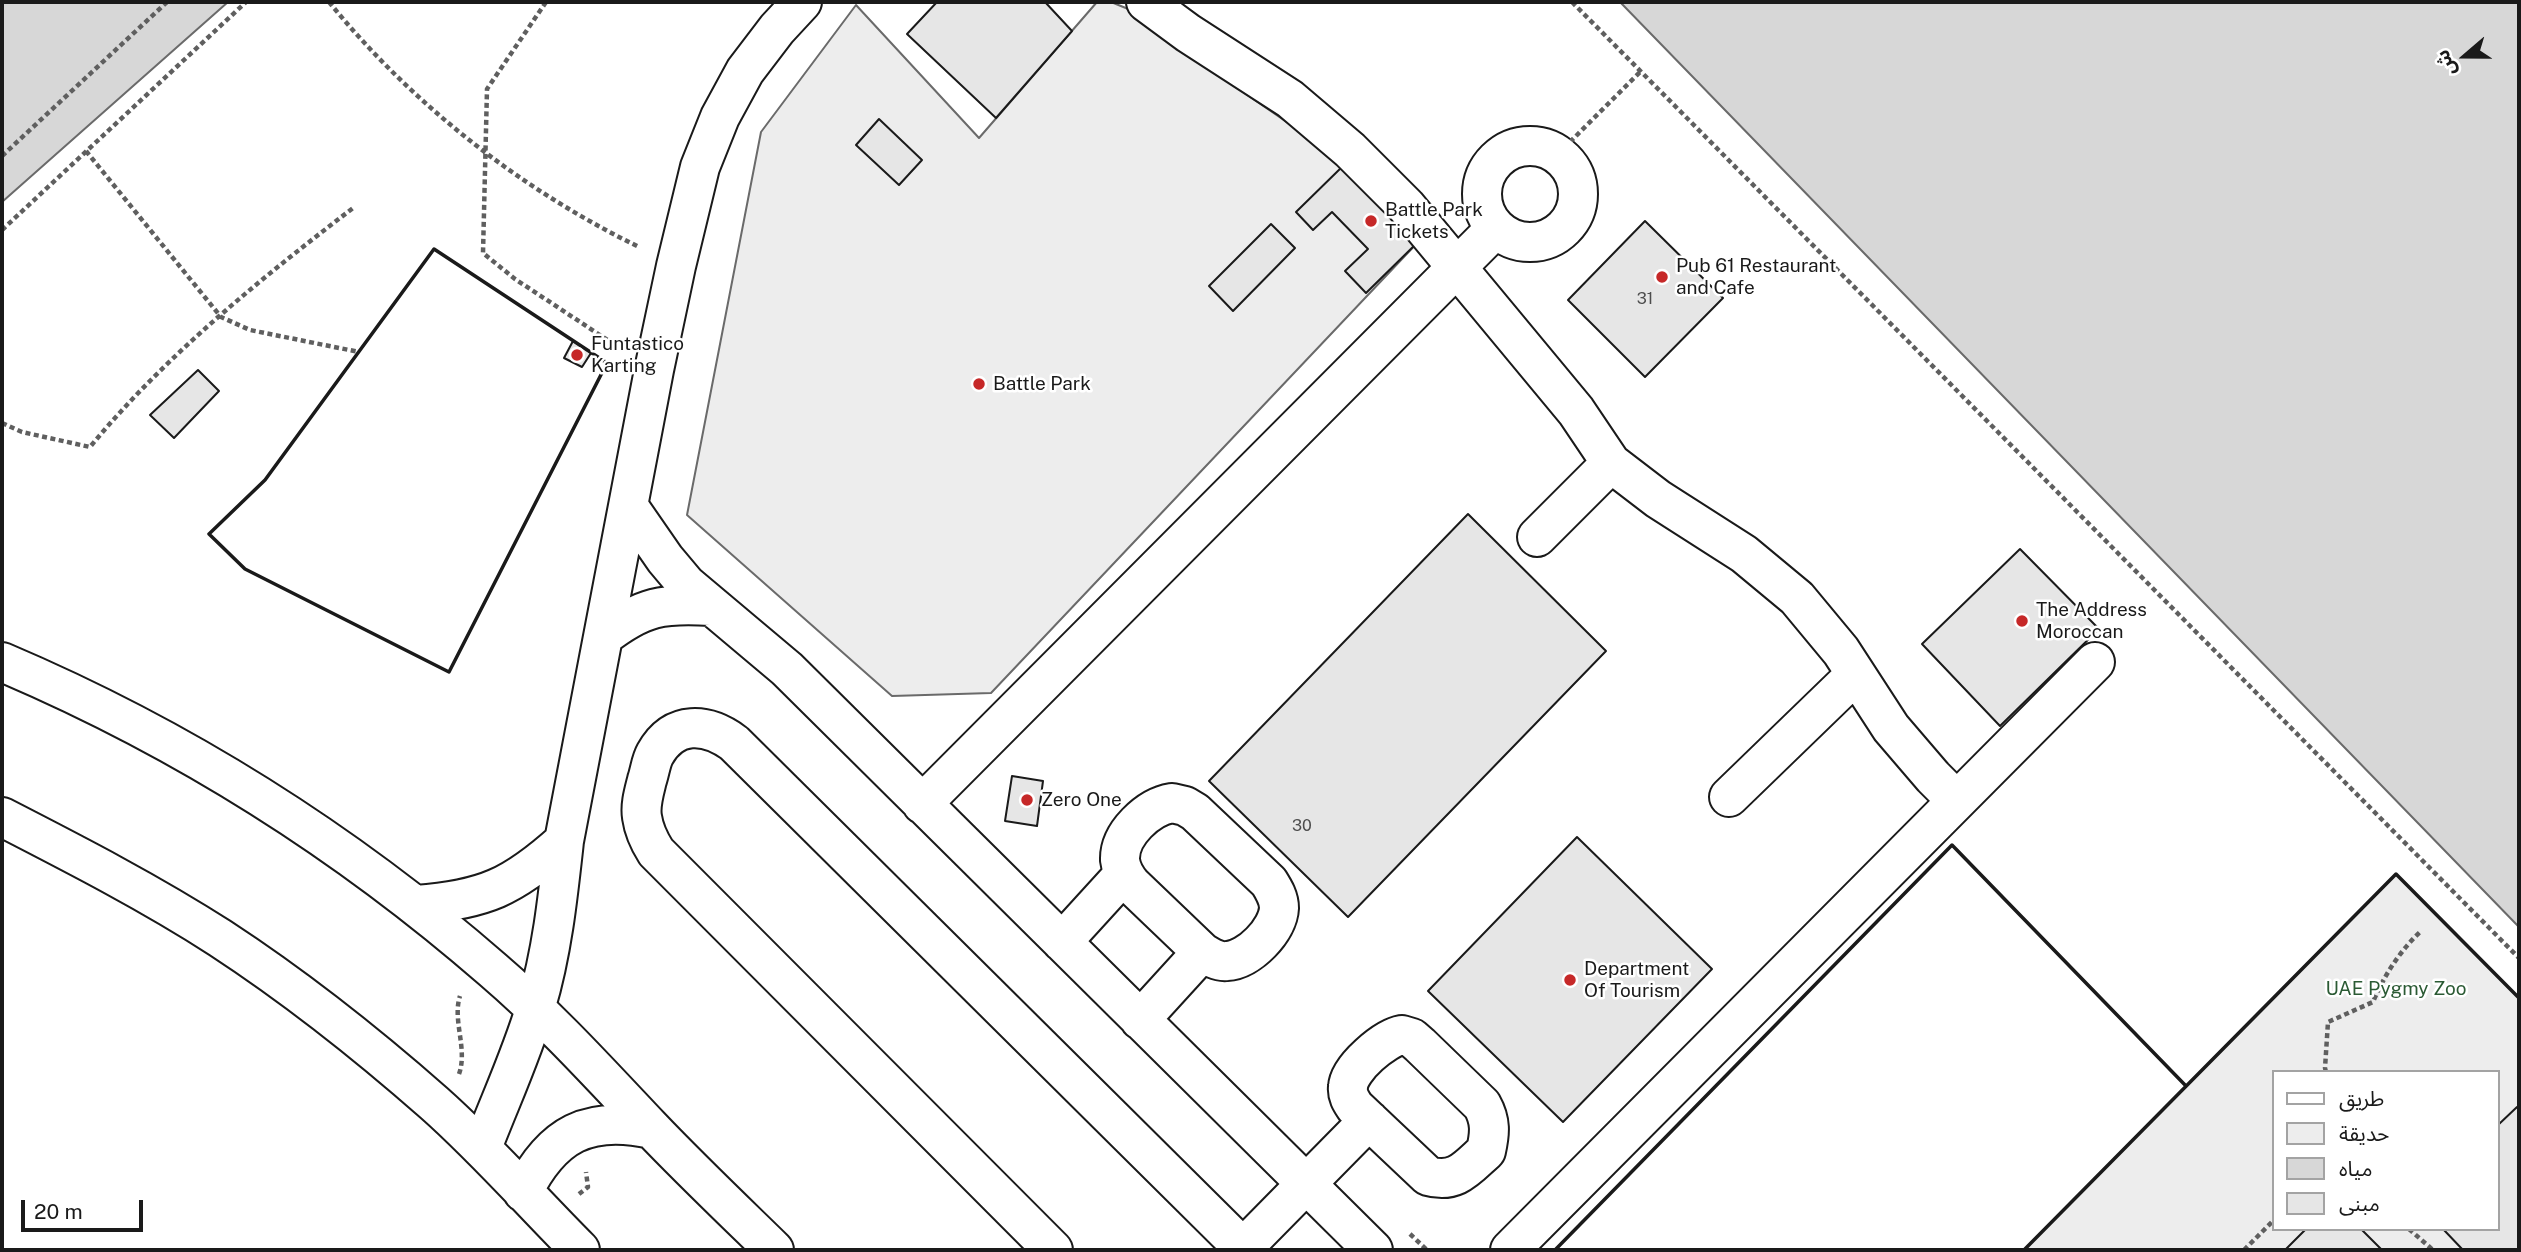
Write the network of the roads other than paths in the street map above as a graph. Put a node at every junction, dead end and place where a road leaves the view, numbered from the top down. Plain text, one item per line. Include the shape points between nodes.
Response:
1 (802, 2) edge
2 (1146, 2) edge
3 (1496, 228) junction
4 (1456, 268) junction
5 (1611, 463) junction
6 (629, 507) junction
7 (1537, 537) dead end
8 (711, 606) junction
9 (604, 636) junction
10 (2, 662) edge
11 (2095, 662) dead end
12 (1855, 675) junction
13 (1729, 797) dead end
14 (1956, 800) junction
15 (922, 804) junction
16 (2, 817) edge
17 (564, 841) junction
18 (1124, 874) junction
19 (416, 905) junction
20 (1062, 942) junction
21 (1202, 952) junction
22 (536, 1009) junction
23 (1140, 1020) junction
24 (1368, 1120) dead end
25 (653, 1129) junction
26 (482, 1147) junction
27 (1306, 1184) junction
28 (523, 1192) junction
29 (1242, 1249) edge
30 (580, 1250) edge
31 (774, 1250) edge
32 (1053, 1250) edge
33 (1373, 1250) edge
34 (1510, 1250) edge

1 - 6 street via 745,71 700,167 654,370
2 - 4 street via 1290,99 1350,150 1406,206
3 - 3 street via 1525,242 1548,238 1567,225 1578,196 1570,165 1542,146 1524,145 1493,162 1481,196
3 - 4 street
4 - 5 street via 1576,411
4 - 15 street
5 - 7 street
5 - 12 street via 1772,575 1821,624
6 - 8 street via 665,559
6 - 9 street
8 - 9 street via 652,608 626,619
8 - 15 street via 787,669
9 - 17 street
10 - 19 street via 113,713 218,770 320,834
11 - 14 street
12 - 13 street
12 - 14 street via 1911,753
14 - 34 street
15 - 20 street
16 - 26 street via 104,869 220,938 329,1016
17 - 19 street via 533,869 497,889 457,902
17 - 22 street
18 - 20 street
18 - 21 street
18 - 21 street via 1121,848 1127,836 1150,811 1172,803 1195,812 1269,882 1279,907 1276,921 1258,943 1239,959 1225,962
19 - 22 street
20 - 23 street
21 - 23 street
22 - 25 street
22 - 26 street
23 - 27 street
24 - 27 street
25 - 28 street via 629,1124 581,1130 556,1145 536,1166
25 - 31 street
26 - 28 street
27 - 29 street
27 - 33 street
28 - 30 street
29 - 32 street via 734,743 719,732 700,727 682,730 666,740 654,755 643,795 646,835 656,852

